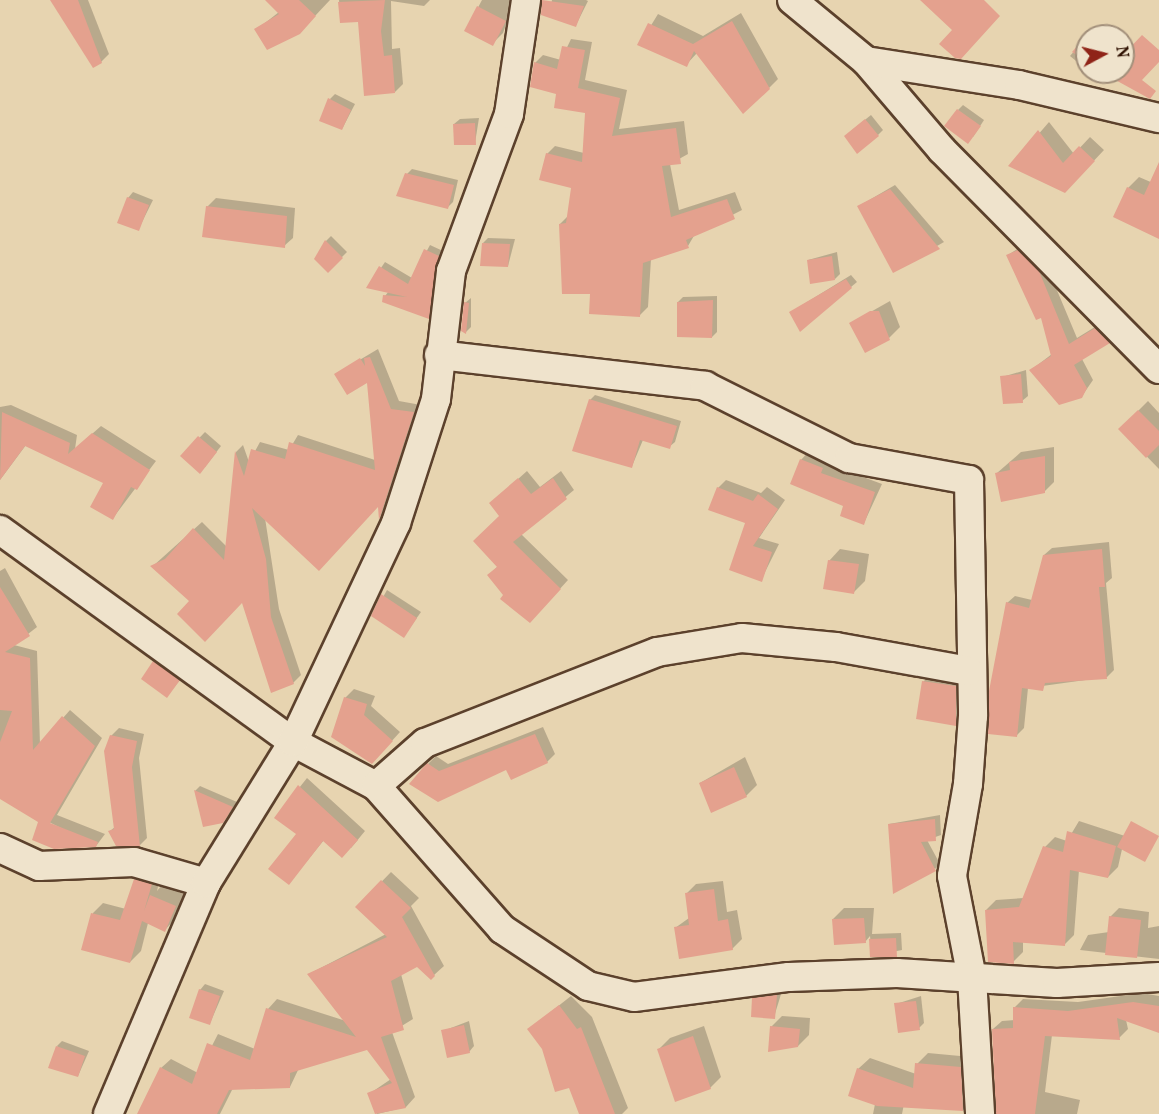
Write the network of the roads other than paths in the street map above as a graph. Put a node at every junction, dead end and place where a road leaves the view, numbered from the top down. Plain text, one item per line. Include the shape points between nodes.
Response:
1 (526, 0) edge
2 (792, 0) edge
3 (866, 61) junction
4 (1159, 118) edge
5 (439, 355) junction
6 (1159, 369) edge
7 (0, 530) edge
8 (969, 671) junction
9 (293, 742) junction
10 (376, 786) junction
11 (0, 848) edge
12 (206, 883) junction
13 (1159, 977) edge
14 (972, 978) junction
15 (108, 1114) edge
16 (980, 1114) edge

1 - 5 street via 509,114 451,271
2 - 3 street
3 - 4 street via 1019,85
3 - 6 street via 942,150
5 - 8 street via 705,386 849,458 960,475 973,488
5 - 9 street via 436,399 396,523
7 - 9 street
8 - 10 street via 836,647 742,638 657,652 425,743
8 - 14 street via 971,751 952,876
9 - 10 street
9 - 12 street
10 - 14 street via 502,929 588,986 634,997 789,977 897,973
11 - 12 street via 39,866 134,862
12 - 15 street
13 - 14 street via 1057,984
14 - 16 street

